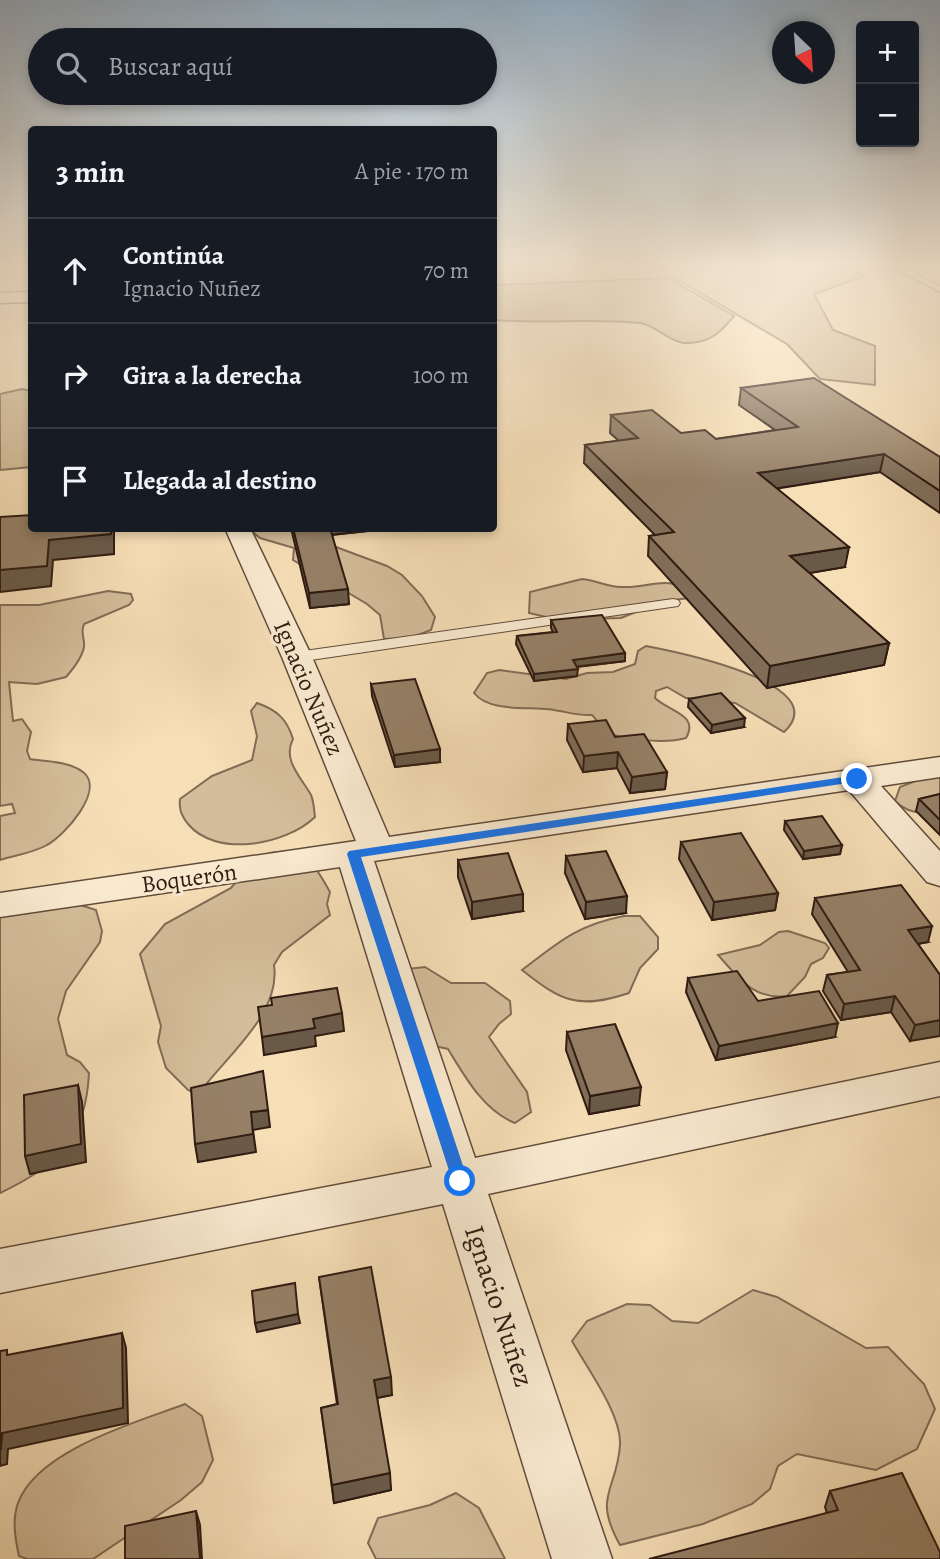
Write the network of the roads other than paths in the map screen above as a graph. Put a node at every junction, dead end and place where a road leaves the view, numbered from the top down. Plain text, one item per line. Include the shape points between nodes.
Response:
1 (239, 532) edge
2 (673, 603) dead end
3 (297, 657) junction
4 (940, 767) edge
5 (857, 779) junction
6 (365, 852) junction
7 (940, 874) edge
8 (0, 905) edge
9 (940, 1079) edge
10 (460, 1181) junction
11 (0, 1271) edge
12 (582, 1559) edge

1 - 3 street, Ignacio Nuñez
2 - 3 lane
3 - 6 street, Ignacio Nuñez
4 - 5 street, Boquerón
5 - 6 street, Boquerón
5 - 7 street
6 - 8 street, Boquerón
6 - 10 street, Ignacio Nuñez
9 - 10 street
10 - 11 street
10 - 12 street, Ignacio Nuñez

